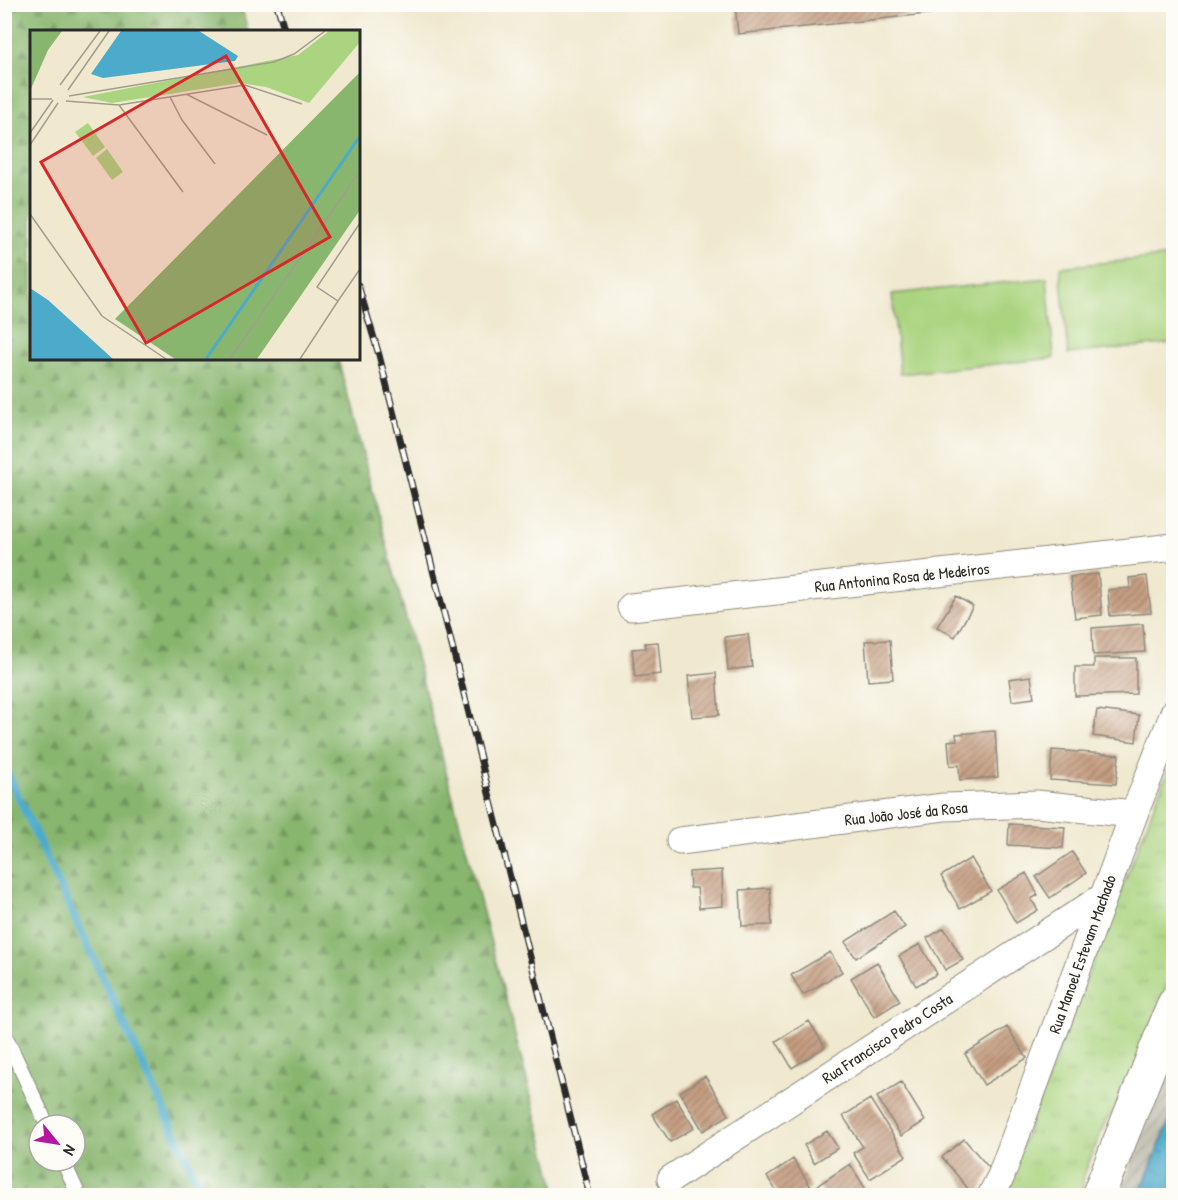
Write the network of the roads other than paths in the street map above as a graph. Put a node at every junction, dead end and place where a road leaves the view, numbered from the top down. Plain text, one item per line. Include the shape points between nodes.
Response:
1 (1173, 547) edge
2 (631, 607) dead end
3 (1173, 713) edge
4 (1134, 814) junction
5 (680, 840) dead end
6 (1103, 897) junction
7 (1173, 1004) edge
8 (4, 1033) edge
9 (41, 1113) edge
10 (68, 1173) edge
11 (671, 1179) dead end
12 (79, 1196) edge
13 (991, 1196) edge
14 (1098, 1196) edge

1 - 2 street, Rua Antonina Rosa de Medeiros
3 - 4 street, Rua Manoel Estevam Machado
4 - 5 street, Rua João José da Rosa via 1037,804 988,804
4 - 6 street, Rua Manoel Estevam Machado
6 - 11 street, Rua Francisco Pedro Costa
6 - 13 street, Rua Manoel Estevam Machado
7 - 14 main road
8 - 9 lane
10 - 12 lane

